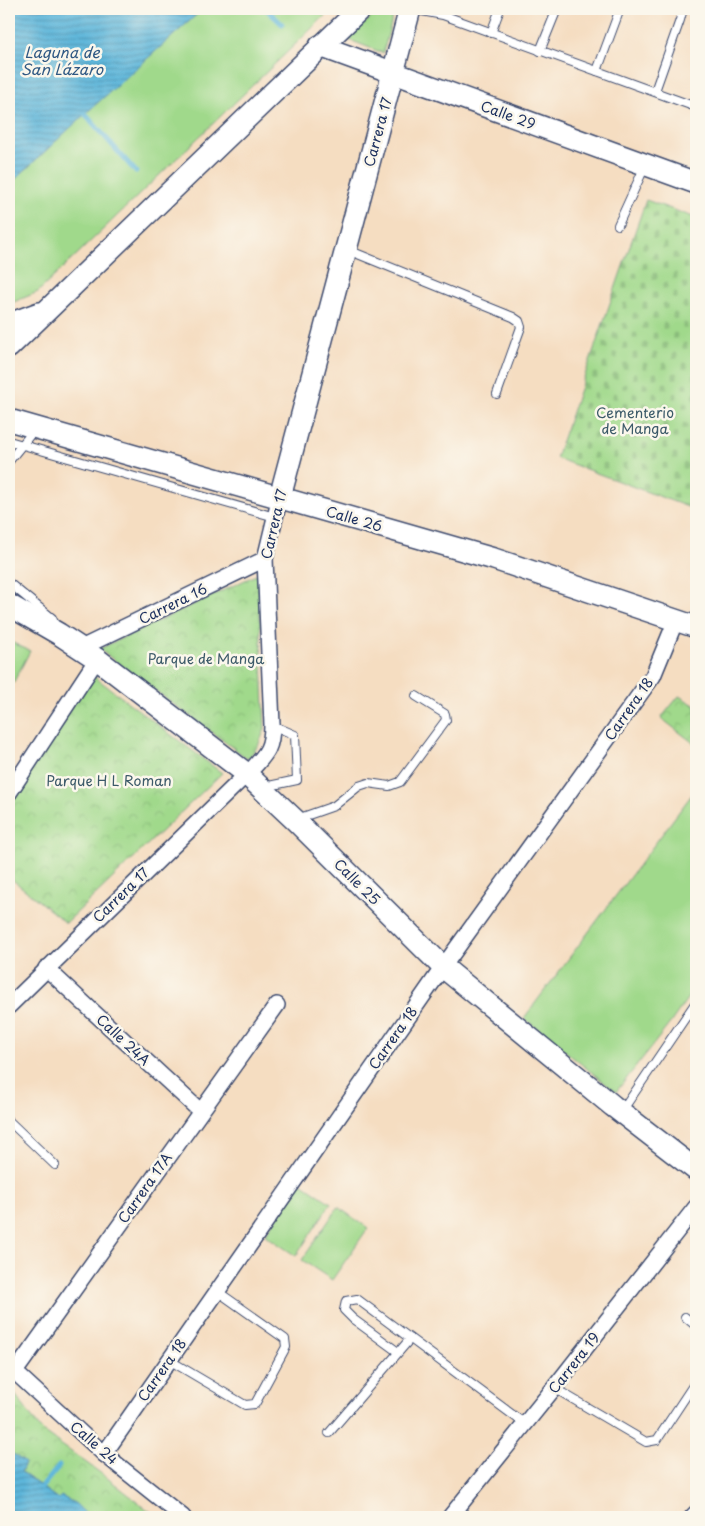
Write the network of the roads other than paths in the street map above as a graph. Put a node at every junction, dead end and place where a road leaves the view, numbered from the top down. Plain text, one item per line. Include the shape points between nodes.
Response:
1 (360, 9) edge
2 (411, 9) edge
3 (500, 9) edge
4 (557, 9) edge
5 (620, 9) edge
6 (682, 9) edge
7 (444, 12) edge
8 (492, 33) junction
9 (320, 46) junction
10 (540, 50) junction
11 (596, 71) junction
12 (394, 73) junction
13 (655, 91) junction
14 (696, 107) edge
15 (646, 165) junction
16 (696, 183) edge
17 (618, 225) dead end
18 (346, 250) junction
19 (47, 311) junction
20 (9, 324) edge
21 (9, 347) edge
22 (498, 394) dead end
23 (9, 420) edge
24 (29, 435) junction
25 (9, 440) edge
26 (9, 461) edge
27 (277, 507) junction
28 (264, 559) junction
29 (9, 583) edge
30 (9, 605) edge
31 (676, 620) junction
32 (696, 627) edge
33 (59, 634) junction
34 (89, 654) junction
35 (416, 696) dead end
36 (272, 725) junction
37 (254, 781) junction
38 (9, 793) edge
39 (295, 820) junction
40 (443, 967) junction
41 (46, 968) junction
42 (696, 1002) edge
43 (276, 1005) dead end
44 (9, 1006) edge
45 (200, 1111) junction
46 (621, 1112) junction
47 (9, 1121) edge
48 (55, 1165) dead end
49 (696, 1170) edge
50 (696, 1207) edge
51 (217, 1291) junction
52 (685, 1318) dead end
53 (696, 1326) edge
54 (410, 1339) junction
55 (398, 1352) junction
56 (169, 1360) junction
57 (12, 1368) edge
58 (696, 1381) edge
59 (554, 1388) junction
60 (525, 1424) junction
61 (329, 1433) dead end
62 (104, 1454) junction
63 (458, 1514) edge
64 (696, 1514) edge
65 (184, 1517) edge
66 (692, 1517) edge

1 - 9 main road
2 - 7 lane
2 - 12 main road, Carrera 17
3 - 8 lane
4 - 10 lane
5 - 11 lane
6 - 13 lane
7 - 8 lane
8 - 10 lane
9 - 12 main road, Calle 29
9 - 19 main road
10 - 11 lane
11 - 13 lane
12 - 15 main road, Calle 29
12 - 18 main road, Carrera 17
13 - 14 lane
15 - 16 main road, Calle 29
15 - 17 lane
18 - 22 lane via 519,321 521,327
18 - 27 main road, Carrera 17
19 - 20 main road
19 - 21 main road
23 - 24 main road, Calle 26
24 - 25 lane
24 - 26 lane
24 - 27 main road, Calle 26
27 - 28 street, Carrera 17
27 - 31 main road, Calle 26 via 494,559
28 - 34 street, Carrera 16
28 - 36 street, Carrera 17
29 - 33 lane via 52,618
30 - 33 main road, Calle 25
31 - 32 main road, Calle 26
31 - 40 street, Carrera 18 via 653,676
33 - 34 main road, Calle 25
34 - 37 main road, Calle 25
34 - 38 street
35 - 39 lane via 445,714 446,720 400,782 389,786 368,783 334,806
36 - 37 street, Carrera 17 via 268,752
36 - 37 lane via 295,735 297,780
37 - 39 main road, Calle 25
37 - 41 street, Carrera 17
39 - 40 main road, Calle 25
40 - 46 main road, Calle 25
40 - 51 street, Carrera 18
41 - 44 street, Carrera 17
41 - 45 street, Calle 24A
42 - 46 lane
43 - 45 street, Carrera 17A
45 - 57 street, Carrera 17A
46 - 49 main road, Calle 25
47 - 48 lane
50 - 59 street, Carrera 19
51 - 56 street, Carrera 18
51 - 56 lane via 285,1339 286,1347 255,1404 245,1405
52 - 53 lane
54 - 55 lane
54 - 55 lane via 357,1299 346,1301 344,1310
54 - 60 lane
55 - 61 lane
56 - 62 street, Carrera 18
57 - 62 street, Calle 24
58 - 59 lane via 656,1440 646,1442
59 - 60 street, Carrera 19
60 - 63 street, Carrera 19
62 - 65 street, Calle 24
64 - 66 street

